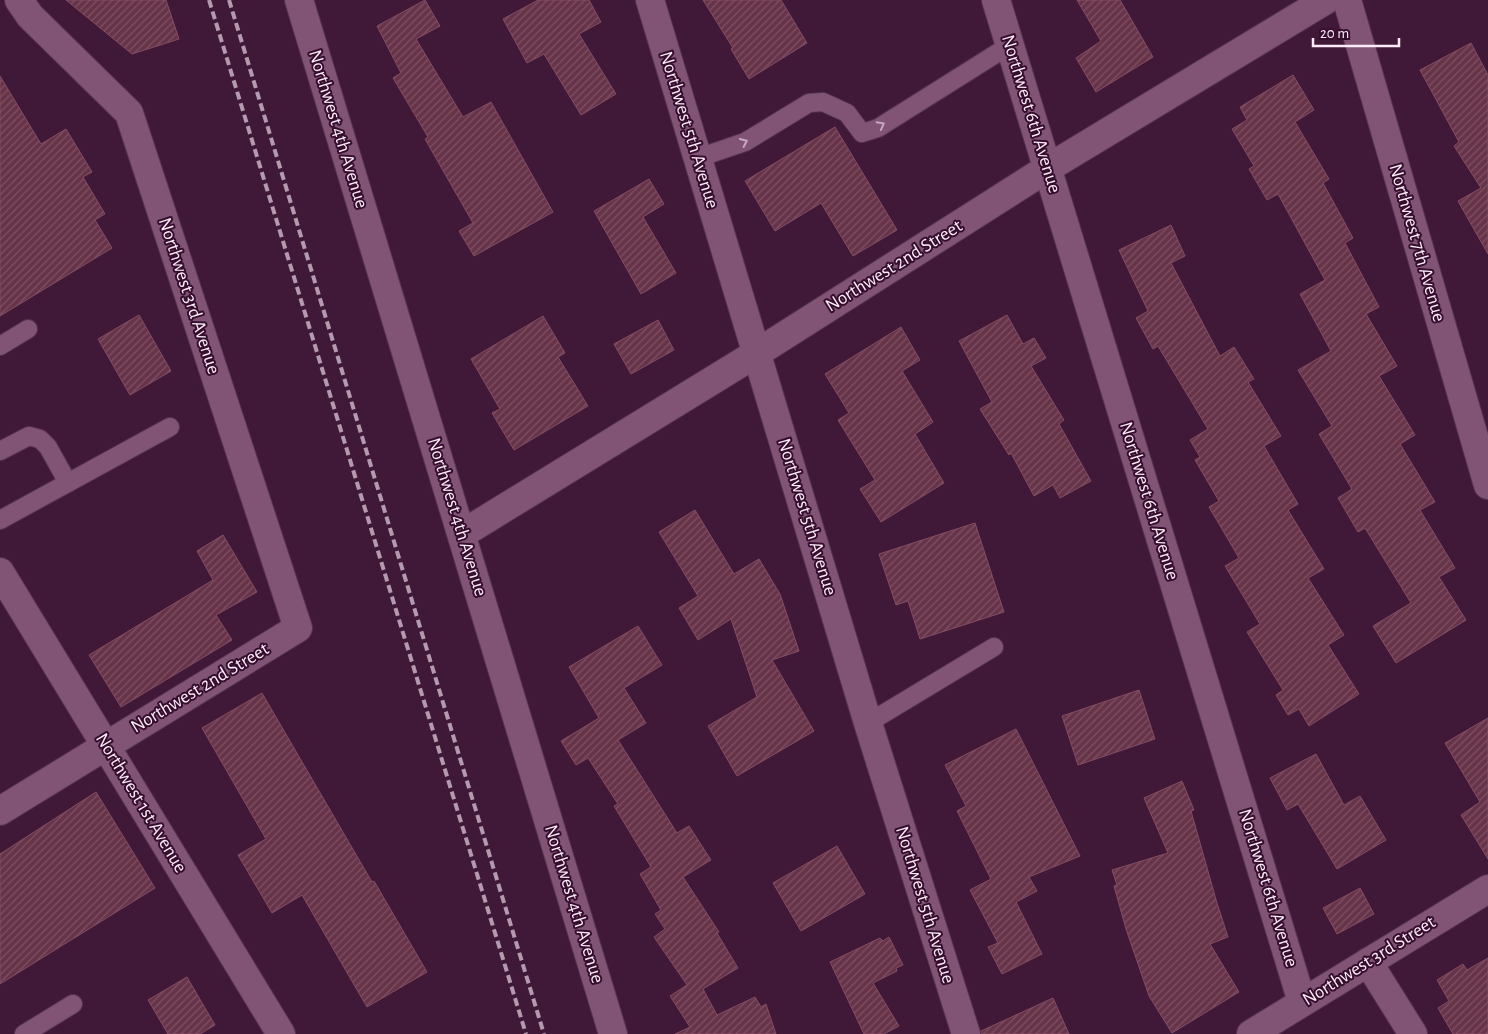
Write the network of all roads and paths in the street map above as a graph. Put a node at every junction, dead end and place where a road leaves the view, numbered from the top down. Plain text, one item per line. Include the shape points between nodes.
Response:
1 (19, 0) edge
2 (299, 0) edge
3 (650, 0) edge
4 (996, 0) edge
5 (1326, 0) edge
6 (1346, 0) edge
7 (1010, 45) junction
8 (698, 158) junction
9 (1048, 168) junction
10 (28, 330) dead end
11 (0, 346) edge
12 (757, 353) junction
13 (170, 427) dead end
14 (0, 451) edge
15 (68, 483) junction
16 (1488, 485) edge
17 (0, 520) edge
18 (462, 534) junction
19 (0, 572) edge
20 (298, 628) joint
21 (994, 647) dead end
22 (868, 723) junction
23 (106, 745) junction
24 (0, 811) edge
25 (1488, 889) edge
26 (1368, 962) junction
27 (1302, 1002) junction
28 (73, 1004) dead end
29 (24, 1034) edge
30 (281, 1034) edge
31 (613, 1034) edge
32 (966, 1034) edge
33 (1251, 1034) edge
34 (1413, 1034) edge

1 - 20 street, Northwest 3rd Avenue via 30,16 128,113
2 - 18 street, Northwest 4th Avenue
3 - 8 street, Northwest 5th Avenue
4 - 7 street, Northwest 6th Avenue
5 - 9 street, Northwest 2nd Street
6 - 16 street, Northwest 7th Avenue
8 -> 7 lane via 745,142 808,103 824,102 847,113 862,133 878,128
7 - 9 street, Northwest 6th Avenue
8 - 12 street, Northwest 5th Avenue
9 - 12 street, Northwest 2nd Street
9 - 27 street, Northwest 6th Avenue
10 - 11 lane
12 - 18 street, Northwest 2nd Street
12 - 22 street, Northwest 5th Avenue
13 - 15 lane
14 - 15 lane via 29,436 40,439
15 - 17 lane
18 - 31 street, Northwest 4th Avenue
19 - 23 street, Northwest 1st Avenue
20 - 23 street, Northwest 2nd Street
21 - 22 lane
22 - 32 street, Northwest 5th Avenue
23 - 24 street, Northwest 2nd Street
23 - 30 street, Northwest 1st Avenue
25 - 26 street, Northwest 3rd Street
26 - 27 street, Northwest 3rd Street
26 - 34 street
27 - 33 street, Northwest 3rd Street
28 - 29 lane

